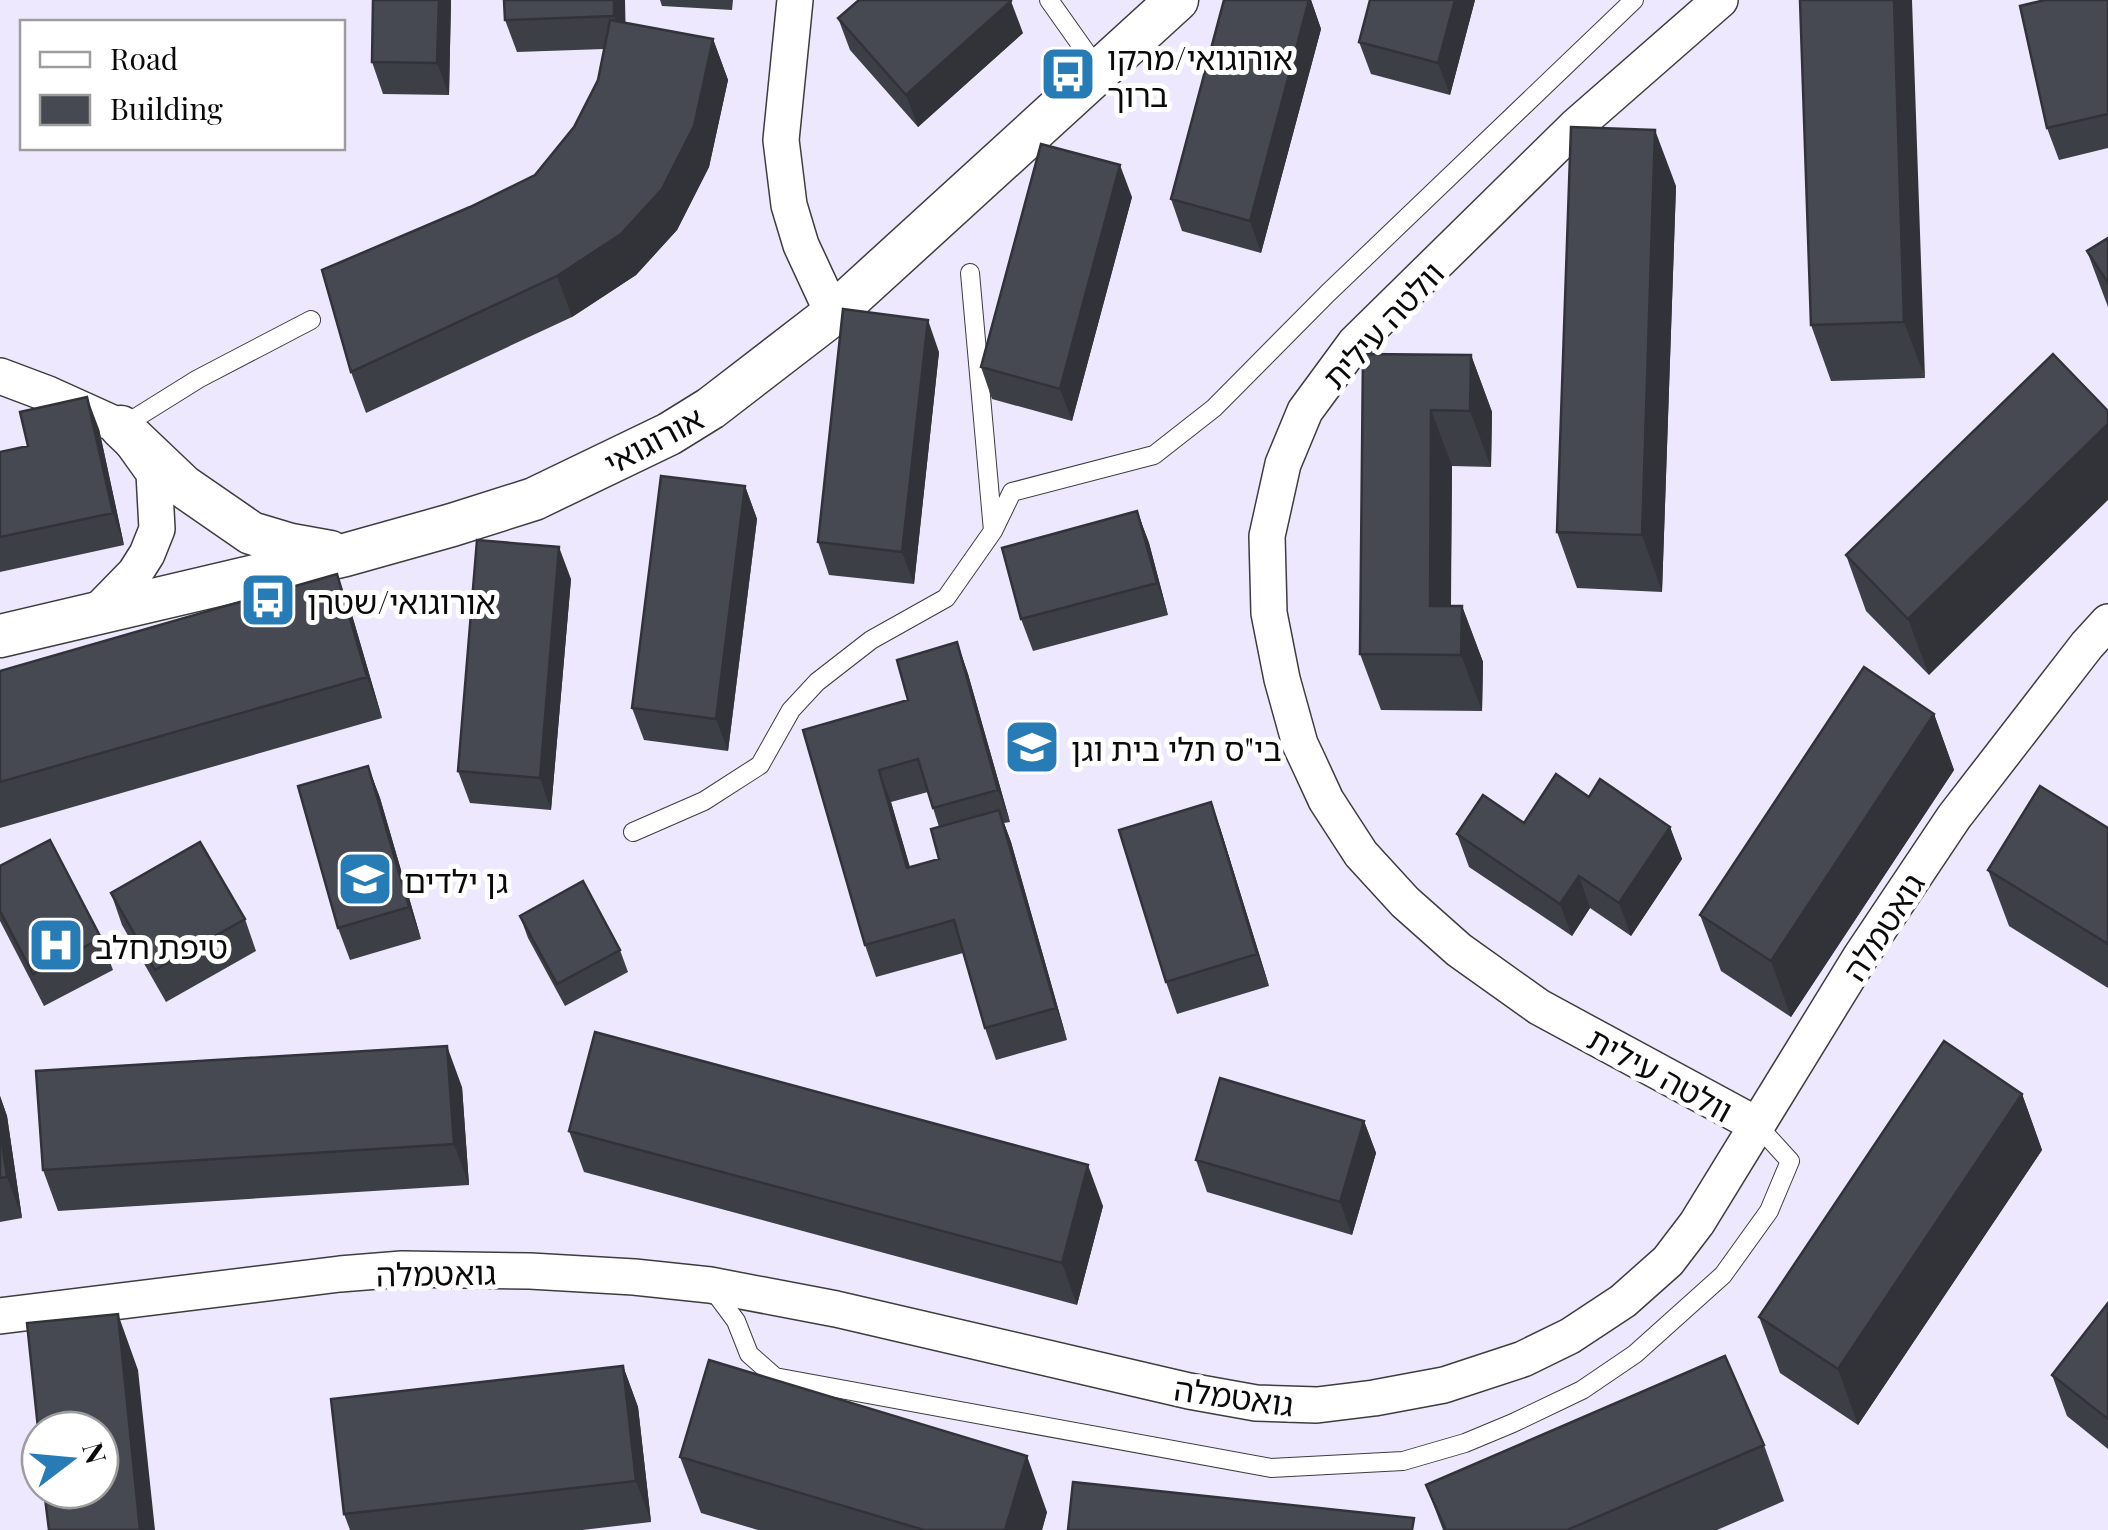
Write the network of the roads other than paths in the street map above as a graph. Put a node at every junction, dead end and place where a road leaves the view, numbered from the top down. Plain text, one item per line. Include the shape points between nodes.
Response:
1 (795, 0) edge
2 (1048, 0) edge
3 (1176, 0) edge
4 (1634, 0) edge
5 (1720, 0) edge
6 (1100, 72) junction
7 (970, 273) dead end
8 (833, 314) junction
9 (311, 320) dead end
10 (0, 376) edge
11 (120, 427) junction
12 (993, 532) junction
13 (345, 555) junction
14 (94, 614) junction
15 (2108, 622) edge
16 (0, 636) edge
17 (633, 832) dead end
18 (1757, 1125) junction
19 (710, 1285) junction
20 (0, 1316) edge

1 - 8 street via 781,140 800,245
2 - 6 lane
3 - 6 street, אורוגואי
4 - 12 lane via 1214,408 1154,454 1012,492
5 - 18 street, וולטה עילית via 1576,126 1355,343 1305,412 1283,464 1268,536 1269,612 1300,744 1326,800 1405,902 1539,1007
6 - 8 street, אורוגואי
7 - 12 lane
8 - 13 street, אורוגואי via 711,408 625,456 534,499
9 - 11 lane
10 - 11 street
11 - 13 street via 184,486 251,533
11 - 14 street via 154,472 157,529 136,573
12 - 17 lane via 946,598 871,640 816,682 791,710 760,765 704,802
13 - 14 street, אורוגואי
14 - 16 street, אורוגואי
15 - 18 street, גואטמלה via 1954,817
18 - 19 street, גואטמלה via 1697,1223 1668,1261 1623,1301 1523,1359 1444,1385 1374,1398 1317,1406 1189,1392
18 - 19 lane via 1790,1161 1769,1212 1722,1276 1635,1354 1582,1390 1466,1443 1403,1461 1271,1468 776,1377 749,1354
19 - 20 street, גואטמלה via 402,1269

